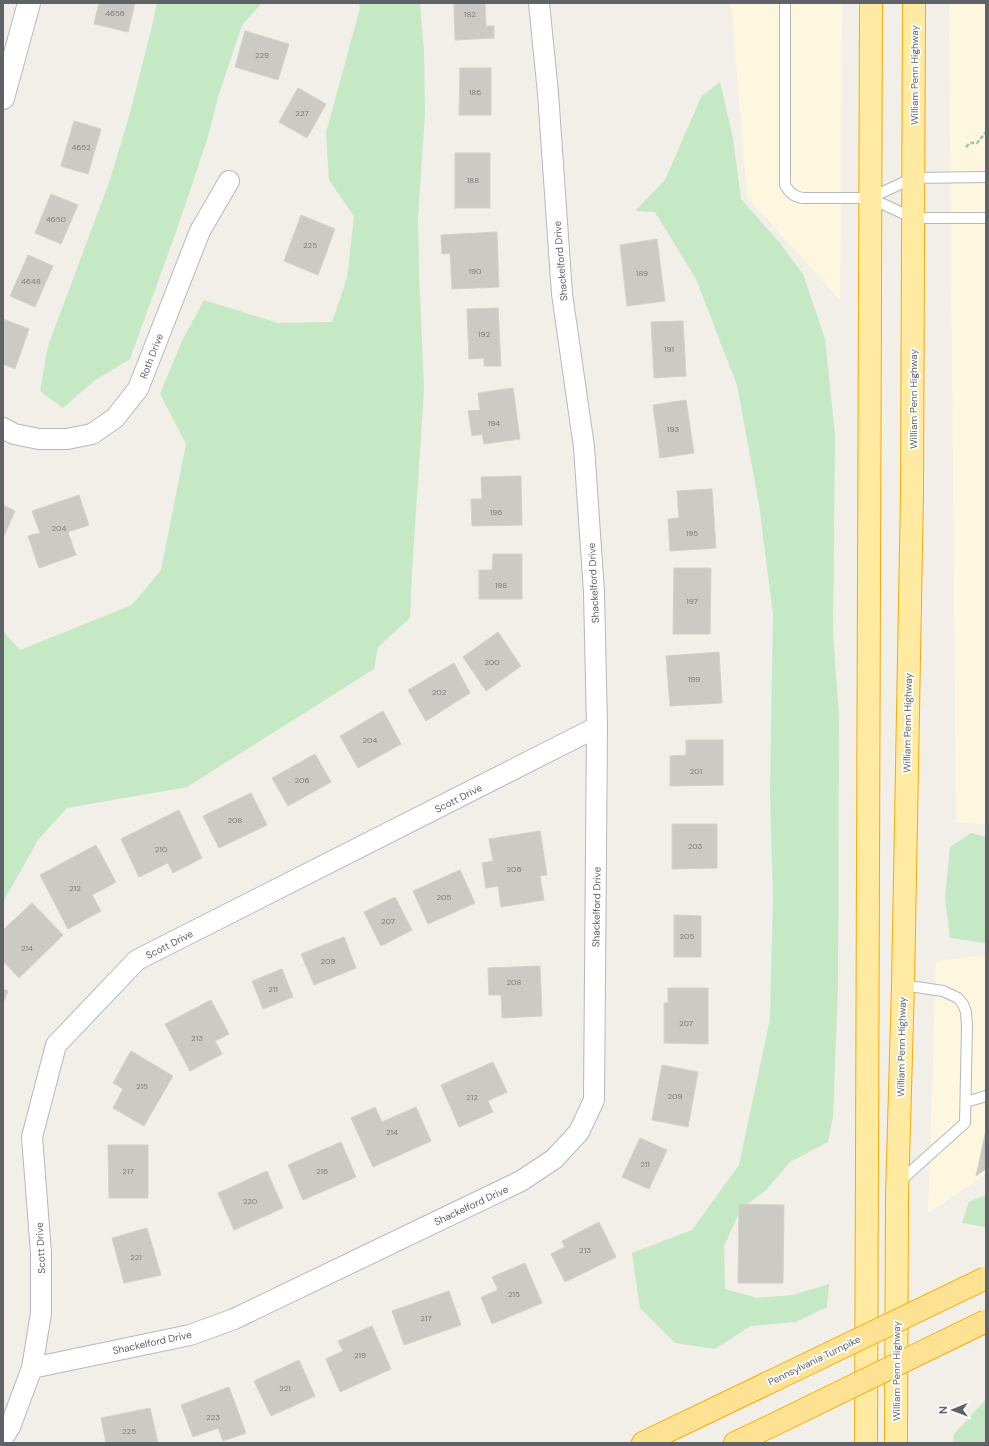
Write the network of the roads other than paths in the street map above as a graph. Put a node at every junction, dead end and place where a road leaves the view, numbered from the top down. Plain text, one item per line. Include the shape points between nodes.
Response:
1 (29, 3) edge
2 (539, 3) edge
3 (785, 3) edge
4 (871, 3) edge
5 (914, 3) edge
6 (3, 98) edge
7 (986, 177) edge
8 (913, 178) junction
9 (229, 181) dead end
10 (870, 198) junction
11 (913, 218) junction
12 (986, 218) edge
13 (3, 428) edge
14 (597, 727) junction
15 (902, 985) junction
16 (986, 1096) edge
17 (966, 1102) junction
18 (897, 1183) junction
19 (986, 1278) edge
20 (986, 1321) edge
21 (32, 1368) junction
22 (3, 1438) edge
23 (643, 1443) edge
24 (735, 1443) edge
25 (866, 1443) edge
26 (896, 1443) edge

1 - 6 main road
2 - 14 street, Shackelford Drive via 562,294 584,447 594,592
3 - 10 lane via 785,185 789,192 802,198
4 - 10 highway
5 - 8 highway, William Penn Highway
7 - 8 lane
8 - 10 lane
8 - 11 highway, William Penn Highway
9 - 13 street, Roth Drive via 200,231 138,389 115,418 92,434 67,439 39,439 14,434
10 - 11 lane
10 - 25 highway
11 - 12 lane
11 - 15 highway, William Penn Highway via 912,494
14 - 21 street, Scott Drive via 137,960 56,1045 32,1137 41,1253 41,1313
14 - 21 street, Shackelford Drive via 594,1100 579,1132 554,1159 521,1181 234,1319 190,1335
15 - 17 lane via 943,991 958,998 963,1004 967,1026
15 - 18 highway, William Penn Highway
16 - 17 lane
17 - 18 lane via 965,1123
18 - 26 highway, William Penn Highway
19 - 23 highway, Pennsylvania Turnpike, bridge
20 - 24 highway, bridge
21 - 22 street via 10,1427

